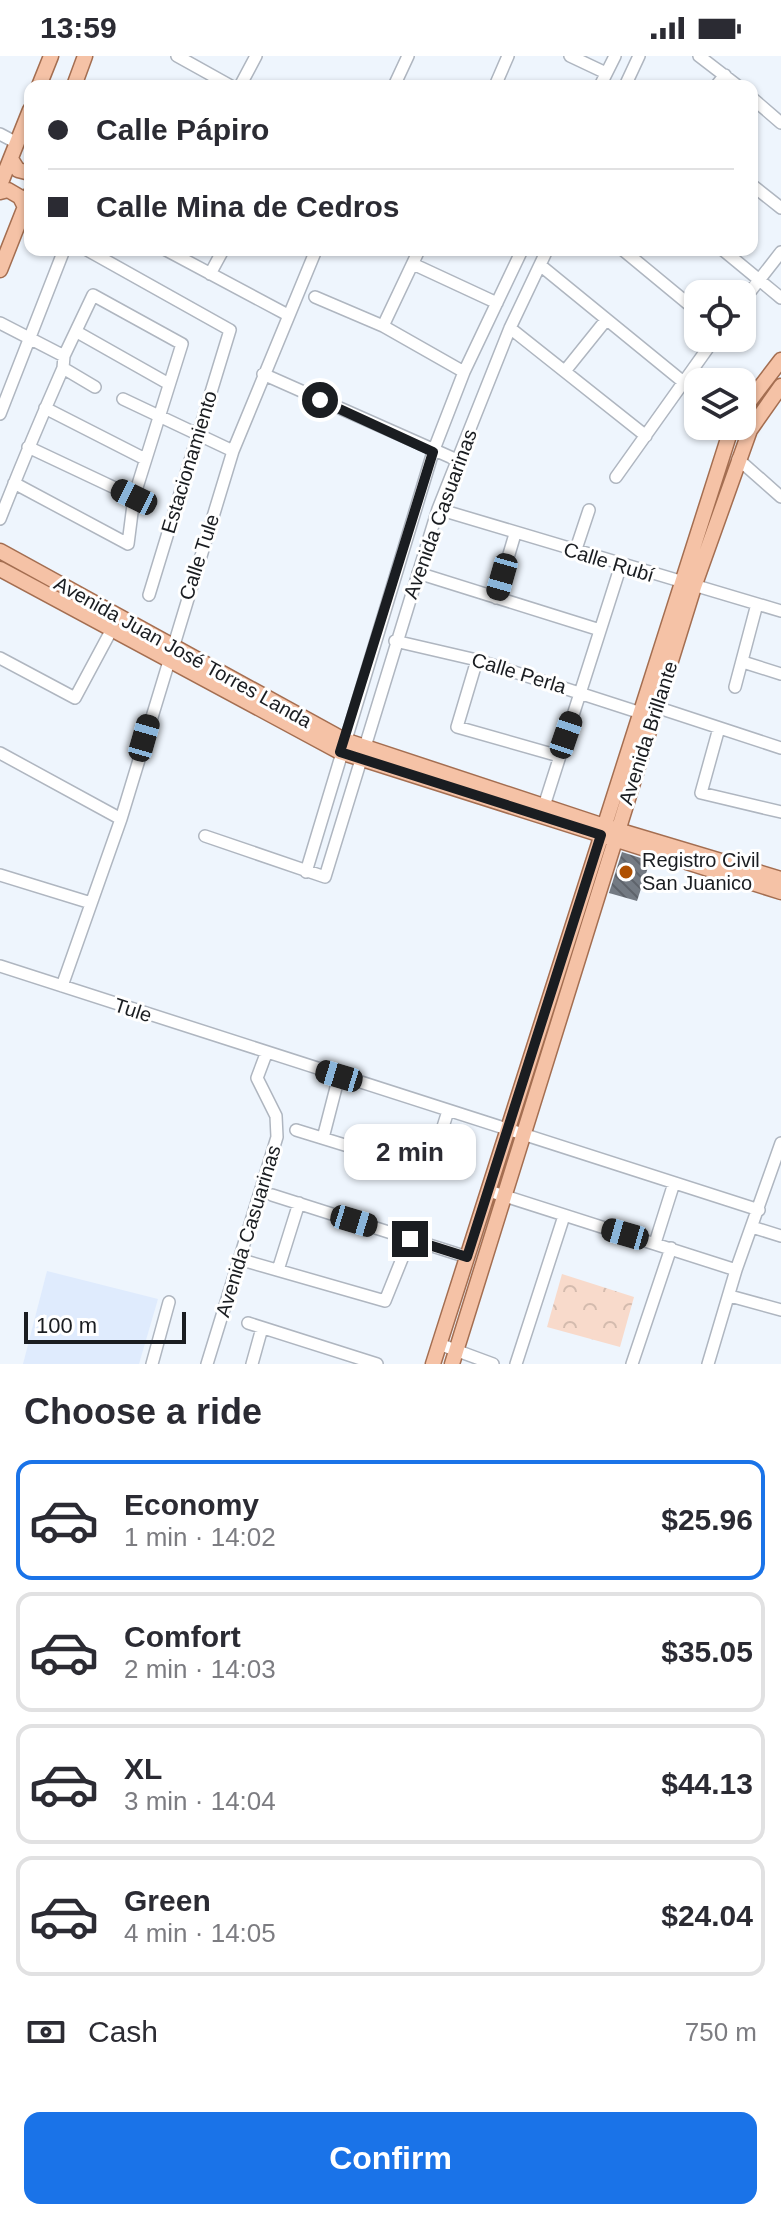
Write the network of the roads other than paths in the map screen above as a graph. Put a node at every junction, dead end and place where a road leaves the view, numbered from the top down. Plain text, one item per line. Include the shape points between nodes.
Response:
1 (51, 56) edge
2 (85, 56) edge
3 (177, 56) edge
4 (256, 56) edge
5 (408, 56) edge
6 (508, 56) edge
7 (570, 56) edge
8 (615, 56) edge
9 (639, 56) edge
10 (699, 56) edge
11 (606, 73) junction
12 (725, 75) junction
13 (41, 80) edge
14 (76, 80) edge
15 (220, 80) edge
16 (243, 80) edge
17 (397, 80) edge
18 (498, 80) edge
19 (603, 80) edge
20 (628, 80) edge
21 (721, 80) edge
22 (731, 80) edge
23 (758, 103) edge
24 (781, 123) edge
25 (24, 125) edge
26 (0, 134) edge
27 (17, 143) junction
28 (11, 159) junction
29 (24, 172) edge
30 (0, 185) edge
31 (758, 190) edge
32 (0, 192) edge
33 (24, 198) edge
34 (781, 208) edge
35 (24, 210) edge
36 (781, 252) edge
37 (62, 256) edge
38 (98, 256) edge
39 (177, 256) edge
40 (220, 256) edge
41 (313, 256) edge
42 (416, 256) edge
43 (519, 256) edge
44 (544, 256) edge
45 (630, 256) edge
46 (730, 256) edge
47 (413, 264) junction
48 (540, 265) junction
49 (0, 270) edge
50 (210, 274) junction
51 (759, 279) junction
52 (507, 282) junction
53 (756, 283) edge
54 (527, 292) junction
55 (315, 297) dead end
56 (781, 298) edge
57 (684, 300) edge
58 (497, 303) junction
59 (286, 314) junction
60 (606, 320) junction
61 (0, 323) edge
62 (383, 326) junction
63 (510, 328) junction
64 (77, 332) junction
65 (30, 338) junction
66 (781, 360) edge
67 (63, 362) junction
68 (565, 371) junction
69 (464, 372) junction
70 (263, 374) junction
71 (684, 382) edge
72 (169, 384) junction
73 (684, 384) edge
74 (781, 386) edge
75 (95, 387) dead end
76 (756, 393) edge
77 (123, 399) dead end
78 (45, 408) junction
79 (0, 414) edge
80 (159, 419) junction
81 (197, 432) junction
82 (646, 436) junction
83 (728, 440) edge
84 (28, 447) junction
85 (233, 451) junction
86 (433, 452) junction
87 (145, 459) junction
88 (738, 459) junction
89 (457, 460) junction
90 (616, 477) dead end
91 (14, 483) junction
92 (779, 492) edge
93 (134, 497) junction
94 (438, 509) junction
95 (589, 510) dead end
96 (0, 519) edge
97 (515, 534) junction
98 (0, 551) edge
99 (575, 552) junction
100 (621, 565) junction
101 (0, 569) edge
102 (418, 573) junction
103 (688, 586) junction
104 (149, 595) dead end
105 (496, 598) junction
106 (757, 604) junction
107 (781, 611) edge
108 (112, 629) junction
109 (600, 630) junction
110 (395, 641) junction
111 (169, 653) junction
112 (0, 658) edge
113 (477, 660) junction
114 (743, 662) junction
115 (781, 674) edge
116 (735, 687) dead end
117 (581, 692) junction
118 (656, 707) junction
119 (641, 713) junction
120 (719, 728) junction
121 (342, 746) junction
122 (781, 748) edge
123 (0, 753) edge
124 (362, 753) junction
125 (559, 756) junction
126 (544, 806) junction
127 (781, 812) edge
128 (121, 819) junction
129 (609, 832) junction
130 (205, 836) dead end
131 (306, 872) junction
132 (0, 875) edge
133 (781, 879) edge
134 (781, 892) edge
135 (91, 903) junction
136 (0, 966) edge
137 (62, 986) junction
138 (266, 1054) junction
139 (339, 1076) junction
140 (448, 1111) junction
141 (296, 1130) dead end
142 (508, 1130) junction
143 (525, 1135) junction
144 (323, 1138) junction
145 (781, 1143) edge
146 (674, 1183) junction
147 (489, 1191) junction
148 (272, 1195) dead end
149 (506, 1198) junction
150 (299, 1203) junction
151 (759, 1210) junction
152 (564, 1216) junction
153 (752, 1227) junction
154 (781, 1236) edge
155 (410, 1239) junction
156 (655, 1243) junction
157 (671, 1248) junction
158 (467, 1257) junction
159 (249, 1262) dead end
160 (278, 1270) junction
161 (736, 1270) junction
162 (730, 1296) junction
163 (169, 1302) dead end
164 (781, 1310) edge
165 (248, 1323) dead end
166 (262, 1328) junction
167 (439, 1344) junction
168 (454, 1357) edge
169 (371, 1363) edge
170 (152, 1364) edge
171 (207, 1364) edge
172 (252, 1364) edge
173 (433, 1364) edge
174 (493, 1364) edge
175 (516, 1364) edge
176 (632, 1364) edge
177 (708, 1364) edge

1 - 13 main road
2 - 14 main road
3 - 15 street
4 - 16 street
5 - 17 street
6 - 18 street
7 - 11 street
8 - 11 street
9 - 20 street
10 - 12 street
11 - 19 street
12 - 21 street
12 - 22 street
23 - 24 street
25 - 27 main road
26 - 27 street
27 - 28 main road
28 - 29 main road
28 - 30 main road
31 - 34 street
32 - 33 main road via 8,190
35 - 49 main road
36 - 51 street
37 - 65 street
38 - 81 street, Estacionamiento via 230,330
39 - 50 street
40 - 50 street
41 - 59 street, Calle Tule
42 - 47 street
43 - 52 street, Avenida Casuarinas
44 - 48 street, Avenida Casuarinas
45 - 57 street
46 - 51 street
47 - 58 street
47 - 62 street
48 - 54 street, Avenida Casuarinas
48 - 60 street
50 - 59 street
51 - 53 street
51 - 56 street
52 - 54 street
52 - 58 street, Avenida Casuarinas
54 - 63 street, Avenida Casuarinas
55 - 62 street
58 - 69 street, Avenida Casuarinas
59 - 70 street, Calle Tule
60 - 68 street
60 - 71 street
61 - 65 street
62 - 69 street
63 - 68 street
63 - 89 street, Avenida Casuarinas
64 - 67 street
64 - 72 street
64 - 72 street via 93,295 182,344
65 - 67 street
65 - 79 street
66 - 76 main road
67 - 75 street
67 - 78 street
68 - 82 street
69 - 86 street, Avenida Casuarinas
70 - 85 street, Calle Tule
70 - 86 street
72 - 80 street
73 - 82 street
74 - 88 main road, Avenida Brillante via 750,430
77 - 80 street
78 - 84 street
78 - 87 street
80 - 81 street
80 - 87 street
81 - 85 street
81 - 104 street, Estacionamiento
82 - 90 street
83 - 103 main road, Avenida Brillante
84 - 91 street
84 - 93 street
85 - 111 street, Calle Tule
86 - 89 street
86 - 121 street, Avenida Casuarinas
87 - 93 street
88 - 92 street
88 - 103 main road, Avenida Brillante
89 - 94 street, Avenida Casuarinas
91 - 93 street via 128,544
91 - 96 street
94 - 97 street, Calle Rubí
94 - 102 street, Avenida Casuarinas
95 - 99 street
97 - 99 street, Calle Rubí
97 - 105 street
98 - 111 main road, Avenida Juan José Torres Landa
99 - 100 street, Calle Rubí
100 - 103 street, Calle Rubí
100 - 109 street
101 - 108 main road, Avenida Juan José Torres Landa
102 - 105 street
102 - 110 street, Avenida Casuarinas
103 - 106 street, Calle Rubí
103 - 118 main road, Avenida Brillante
103 - 119 main road, Avenida Brillante
105 - 109 street
106 - 107 street, Calle Rubí
106 - 114 street
108 - 111 main road, Avenida Juan José Torres Landa
108 - 112 street via 75,698
109 - 117 street
110 - 113 street, Calle Perla
110 - 124 street, Avenida Casuarinas
111 - 121 main road, Avenida Juan José Torres Landa
111 - 128 street, Calle Tule
113 - 117 street, Calle Perla
113 - 125 street via 457,727
114 - 115 street
114 - 116 street
117 - 119 street, Calle Perla
117 - 125 street
118 - 120 street
118 - 129 main road, Avenida Brillante
119 - 129 main road, Avenida Brillante
120 - 122 street
120 - 127 street via 701,793
121 - 124 main road, Avenida Juan José Torres Landa
121 - 131 street, Avenida Casuarinas
123 - 128 street
124 - 126 main road, Avenida Juan José Torres Landa
124 - 129 main road, Avenida Juan José Torres Landa
124 - 131 street, Avenida Casuarinas via 325,877
125 - 126 street
126 - 129 main road, Avenida Juan José Torres Landa
128 - 135 street, Calle Tule
129 - 133 main road, Avenida Juan José Torres Landa
129 - 134 main road, Avenida Juan José Torres Landa
129 - 142 main road, Avenida Brillante
129 - 143 main road, Avenida Brillante
130 - 131 street
132 - 135 street
135 - 137 street, Calle Tule
136 - 137 street, Tule
137 - 138 street, Tule
138 - 139 street, Tule
138 - 171 street, Avenida Casuarinas via 257,1078 276,1116 277,1137
139 - 140 street, Tule
139 - 144 street
140 - 142 street, Tule
140 - 144 street via 429,1171
141 - 144 street
142 - 143 street, Tule
142 - 147 main road, Avenida Brillante
143 - 146 street, Tule
143 - 149 main road, Avenida Brillante
145 - 151 street
146 - 151 street, Tule
146 - 156 street
147 - 149 street
147 - 158 main road, Avenida Brillante
148 - 150 street
149 - 152 street
149 - 168 main road, Avenida Brillante
150 - 155 street
150 - 160 street
151 - 153 street
152 - 156 street
152 - 175 street
153 - 154 street
153 - 161 street
155 - 158 street
155 - 160 street via 385,1301
156 - 157 street
157 - 161 street
157 - 176 street
158 - 167 main road, Avenida Brillante
159 - 160 street
161 - 162 street
162 - 164 street
162 - 177 street
163 - 170 street
165 - 166 street
166 - 169 street
166 - 172 street
167 - 168 street
167 - 173 main road, Avenida Brillante
168 - 174 street

